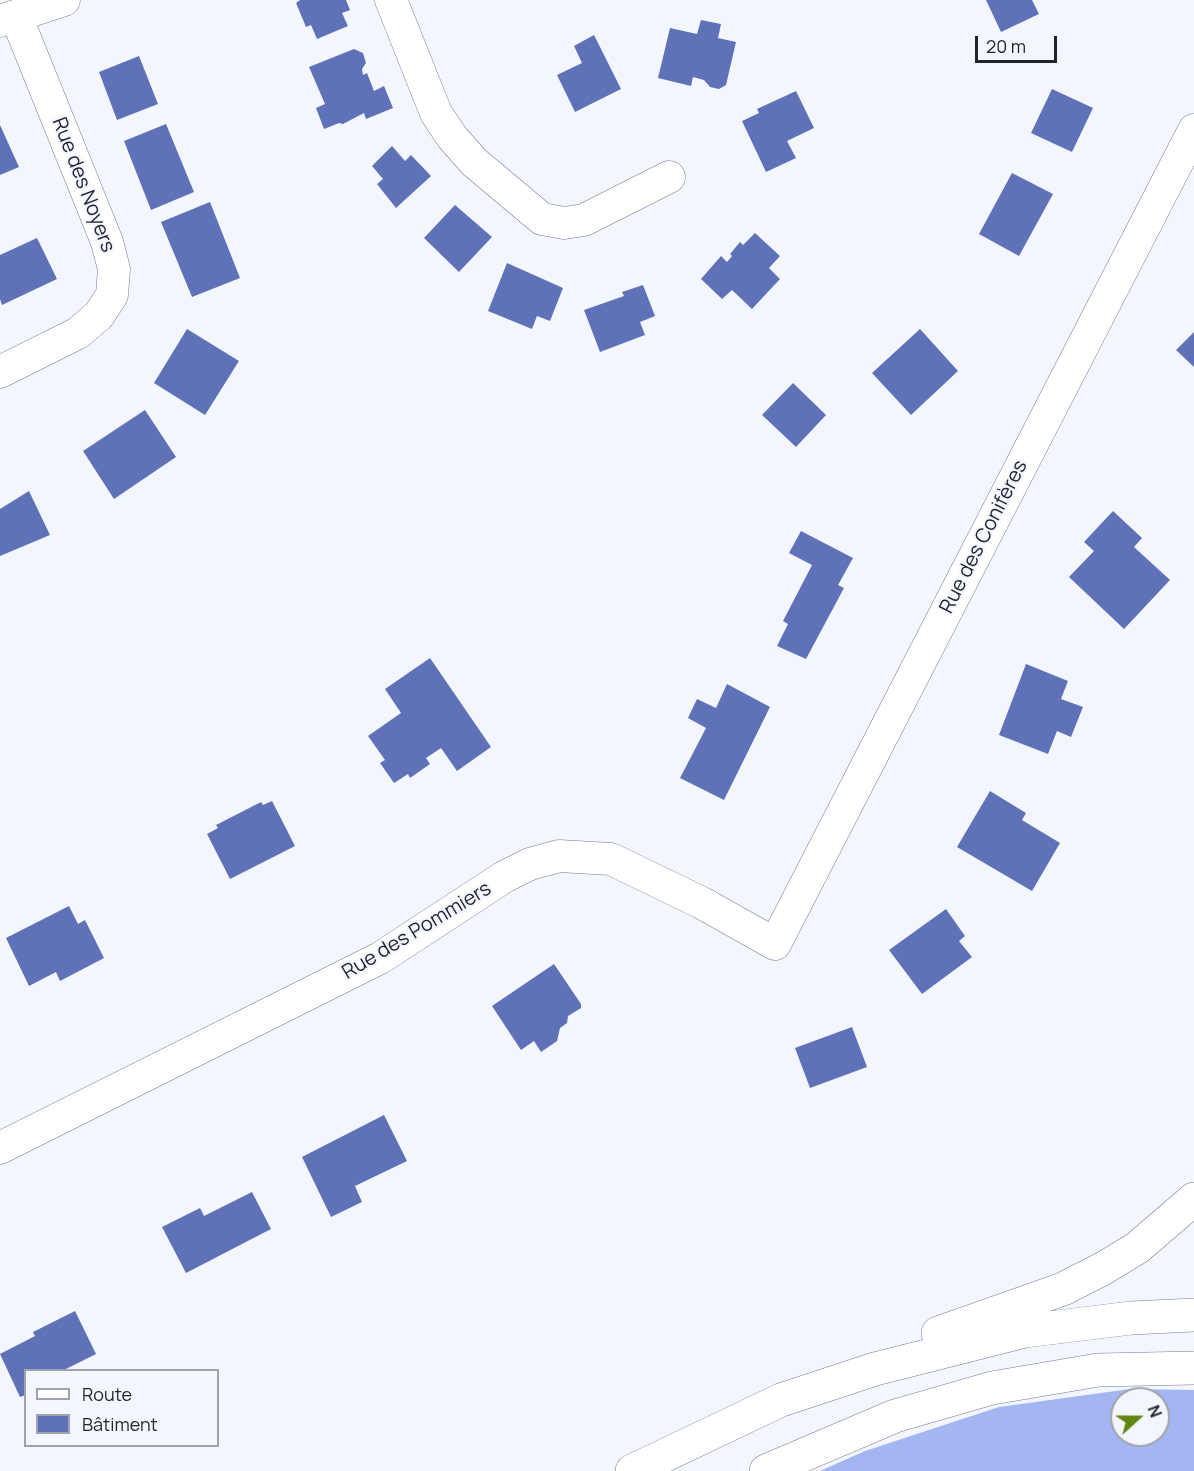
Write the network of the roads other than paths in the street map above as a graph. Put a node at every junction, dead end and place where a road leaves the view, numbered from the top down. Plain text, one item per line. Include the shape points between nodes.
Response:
1 (64, 0) edge
2 (391, 0) edge
3 (8, 18) edge
4 (1194, 130) edge
5 (669, 177) dead end
6 (0, 372) edge
7 (775, 944) joint
8 (0, 1148) edge
9 (1194, 1199) edge
10 (1194, 1315) edge
11 (1194, 1368) edge
12 (781, 1400) junction
13 (632, 1471) edge
14 (766, 1471) edge

1 - 3 street
2 - 5 street via 436,114 452,138 474,162 542,219 564,223 584,220
3 - 6 street, Rue des Noyers via 107,242 114,268 112,295 99,315 78,333
4 - 7 street, Rue des Conifères
7 - 8 street, Rue des Pommiers via 702,903 611,860 559,856 504,877 380,958
9 - 12 main road via 1137,1248 1063,1289 934,1334
10 - 12 main road via 1121,1318 1025,1331 875,1369
11 - 14 main road via 1098,1370 992,1388 895,1416
12 - 13 main road

